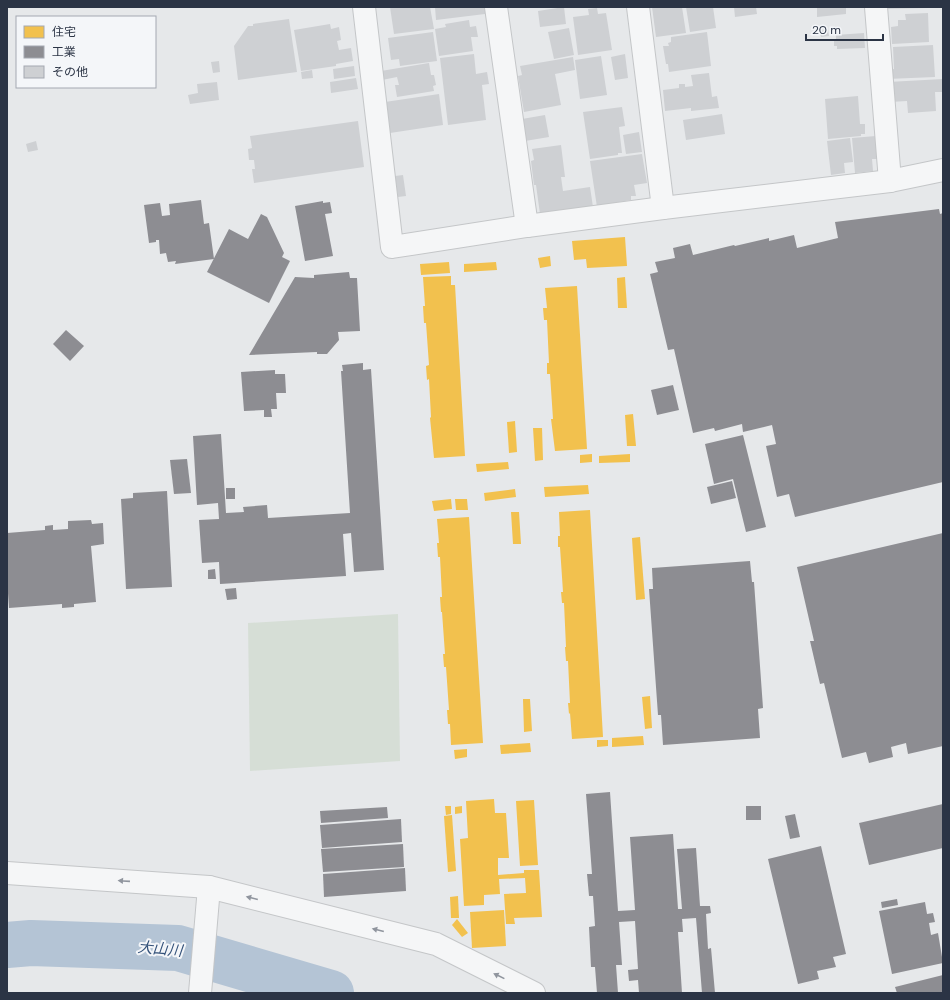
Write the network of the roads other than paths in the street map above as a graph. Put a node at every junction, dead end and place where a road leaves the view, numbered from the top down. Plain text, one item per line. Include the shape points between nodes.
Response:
1 (364, 7) edge
2 (496, 7) edge
3 (638, 7) edge
4 (876, 7) edge
5 (943, 170) edge
6 (890, 181) junction
7 (663, 208) junction
8 (527, 226) junction
9 (7, 873) edge
10 (209, 888) junction
11 (200, 993) edge
12 (534, 993) edge

1 - 8 street via 392,247
2 - 8 street
3 - 7 street
4 - 6 street
5 - 6 street
6 - 7 street
7 - 8 street
10 -> 9 street
10 - 11 street
12 -> 10 street via 436,944

